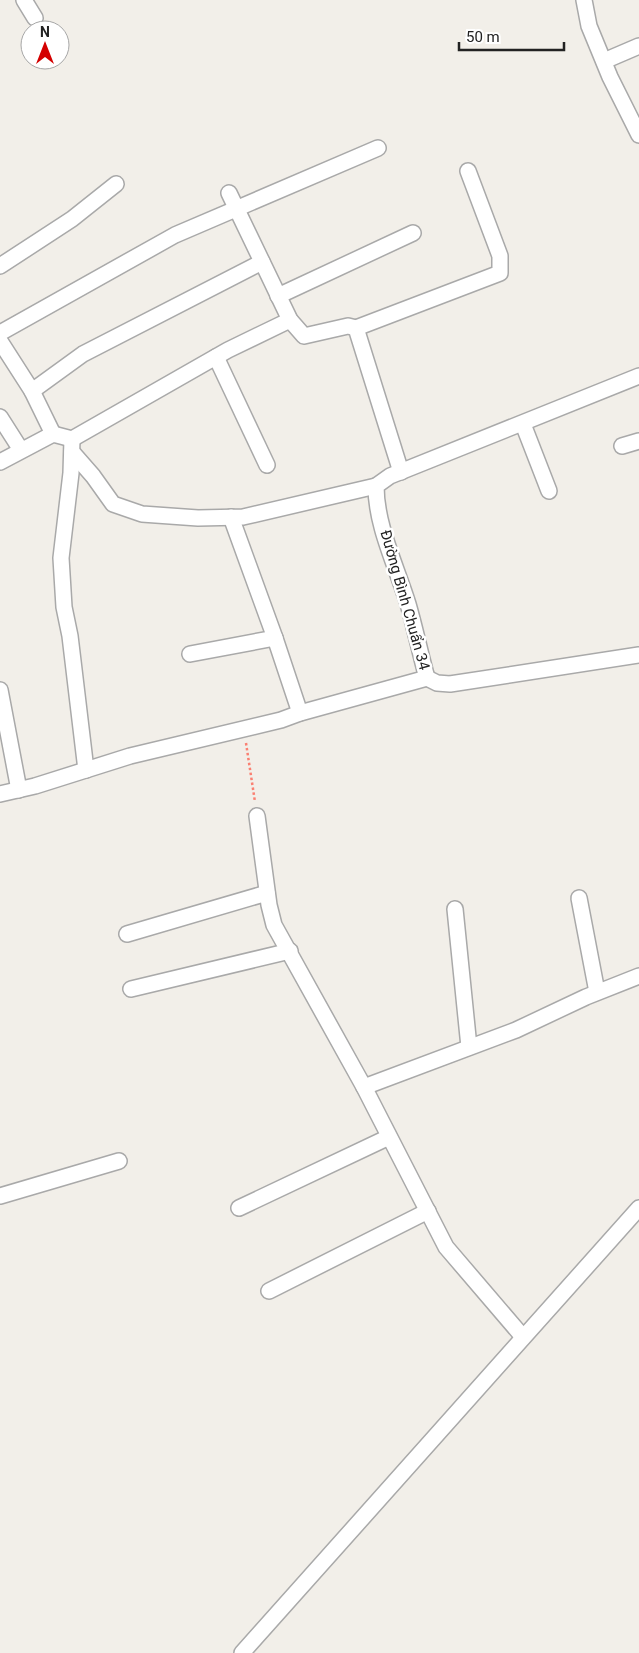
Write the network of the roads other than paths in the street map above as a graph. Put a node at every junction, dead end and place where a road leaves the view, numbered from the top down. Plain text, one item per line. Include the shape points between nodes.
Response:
1 (24, 0) edge
2 (584, 0) edge
3 (35, 18) dead end
4 (639, 46) edge
5 (604, 61) junction
6 (639, 134) edge
7 (378, 148) dead end
8 (468, 171) dead end
9 (116, 184) dead end
10 (229, 193) dead end
11 (236, 208) junction
12 (413, 233) dead end
13 (262, 262) junction
14 (0, 266) edge
15 (278, 296) junction
16 (290, 320) junction
17 (356, 328) junction
18 (0, 333) edge
19 (0, 341) edge
20 (216, 357) junction
21 (639, 376) edge
22 (32, 391) junction
23 (0, 417) edge
24 (523, 424) junction
25 (53, 434) junction
26 (639, 441) edge
27 (72, 446) junction
28 (622, 446) dead end
29 (21, 450) junction
30 (0, 462) edge
31 (267, 464) dead end
32 (401, 472) junction
33 (376, 486) junction
34 (549, 491) dead end
35 (231, 517) junction
36 (275, 638) junction
37 (190, 654) dead end
38 (639, 655) edge
39 (427, 678) junction
40 (0, 690) edge
41 (300, 714) junction
42 (86, 770) junction
43 (19, 790) junction
44 (0, 794) edge
45 (256, 816) road end
46 (267, 893) junction
47 (579, 898) dead end
48 (455, 909) dead end
49 (127, 934) dead end
50 (290, 951) junction
51 (639, 976) edge
52 (131, 989) dead end
53 (597, 992) junction
54 (469, 1047) junction
55 (364, 1087) junction
56 (389, 1137) junction
57 (119, 1161) dead end
58 (0, 1196) edge
59 (239, 1208) dead end
60 (639, 1208) edge
61 (428, 1211) junction
62 (269, 1291) dead end
63 (523, 1337) junction
64 (242, 1653) edge

1 - 3 street
2 - 5 street via 589,26
4 - 5 street
5 - 6 street
7 - 11 street
8 - 17 street via 500,256 500,273
9 - 14 street via 72,219
10 - 11 street
11 - 13 street
11 - 18 street via 175,235
12 - 15 street
13 - 15 street
13 - 22 street via 83,354
15 - 16 street
16 - 17 street via 304,336 348,326
16 - 20 street
17 - 32 street
19 - 22 street
20 - 27 street
20 - 31 street
21 - 24 street
22 - 25 street
23 - 29 street
24 - 32 street
24 - 34 street
25 - 27 street
25 - 29 street
26 - 28 street
27 - 35 street via 113,504 142,514
27 - 42 street via 72,473 61,558 64,608
29 - 30 street
32 - 33 street
33 - 35 street via 243,517
33 - 39 street, Đường Bình Chuẩn 34 via 389,550 408,604
35 - 36 street
36 - 37 street
36 - 41 street
38 - 39 street via 450,684
39 - 41 street, Đường Bình Chuẩn 34
40 - 43 street
41 - 42 street, Đường Bình Chuẩn 34
42 - 43 street, Đường Bình Chuẩn 34
43 - 44 street, Đường Bình Chuẩn 34
45 - 46 street
46 - 49 street
46 - 50 street via 274,925
47 - 53 street
48 - 54 street
50 - 52 street
50 - 55 street
51 - 53 street
53 - 54 street via 516,1030
54 - 55 street
55 - 56 street
56 - 59 street
56 - 61 street
57 - 58 street
60 - 63 street
61 - 62 street
61 - 63 street via 446,1247
63 - 64 street

